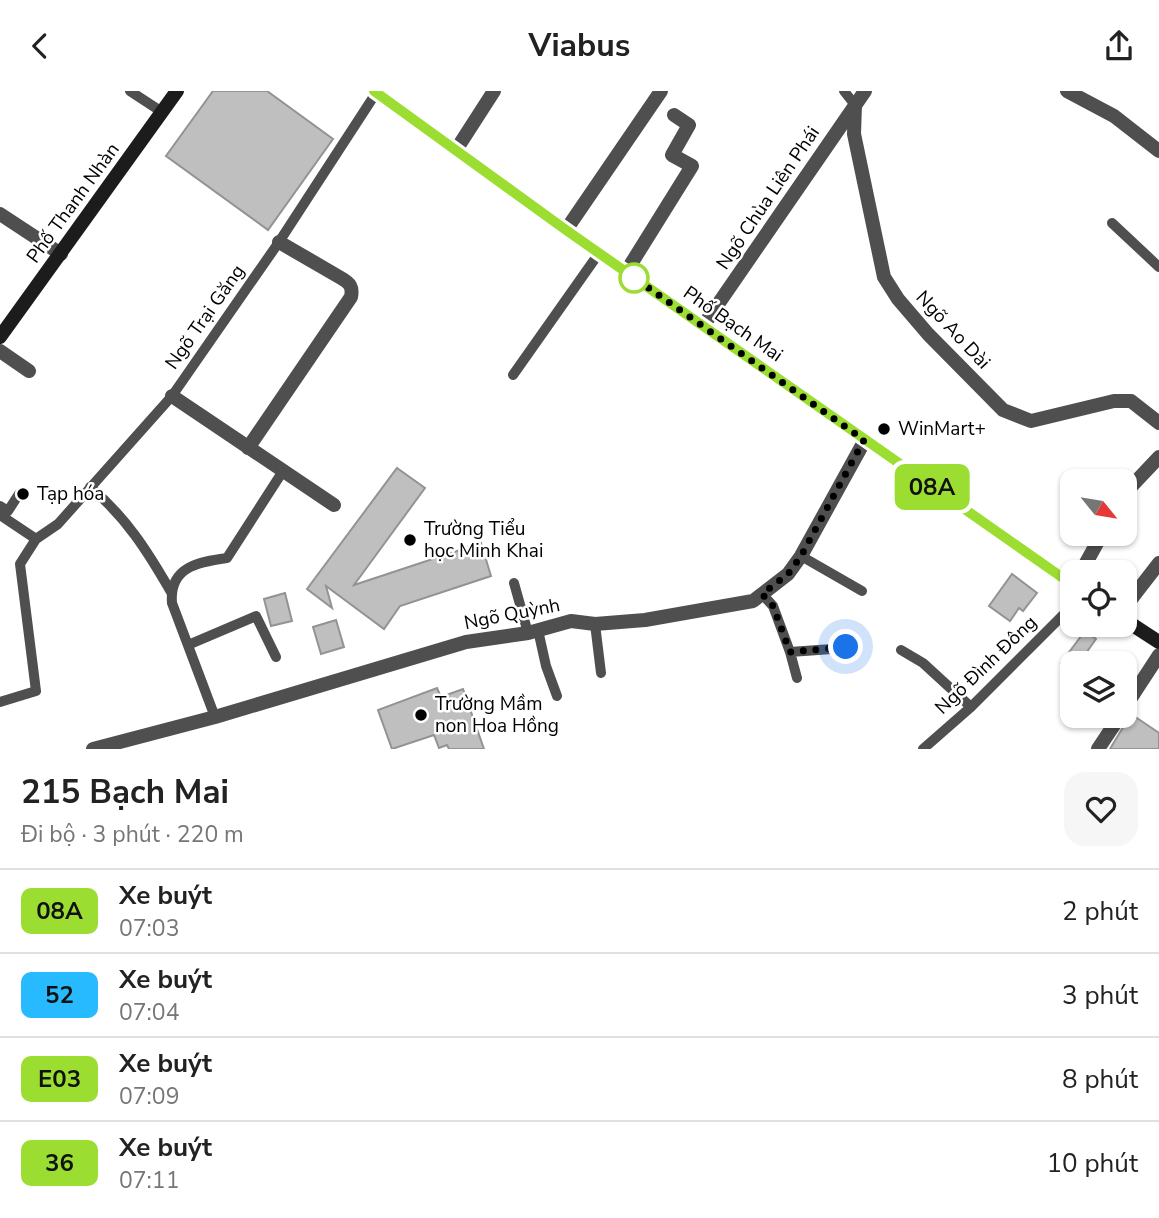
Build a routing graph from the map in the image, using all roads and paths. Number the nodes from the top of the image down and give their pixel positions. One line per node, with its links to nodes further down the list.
1 (130, 91): 10 (lane)
2 (177, 91): 10 (main road, Phố Thanh Nhàn)
3 (494, 91): 12 (street)
4 (661, 91): 16 (street)
5 (844, 91): 9 (lane)
6 (865, 91): 9 (street, Ngõ Chùa Liên Phái)
7 (1068, 92): 13 (street)
8 (381, 93): 12 (main road, Phố Bạch Mai); 17 (lane, Ngõ Trại Găng)
9 (855, 105): 22 (street, Ngõ Chùa Liên Phái); 28 (street, Ngõ Ao Dài)
10 (162, 113): 19 (main road, Phố Thanh Nhàn)
11 (674, 115): 21 (street)
12 (456, 150): 16 (main road, Phố Bạch Mai)
13 (1159, 151)
14 (0, 214): 19 (street)
15 (1112, 223): 20 (lane)
16 (566, 230): 18 (main road, Phố Bạch Mai)
17 (279, 242): 27 (lane, Ngõ Trại Găng); 30 (street)
18 (599, 253): 21 (main road, Phố Bạch Mai); 26 (lane)
19 (61, 254): 23 (main road, Phố Thanh Nhàn)
20 (1159, 267)
21 (626, 272): 22 (main road, Phố Bạch Mai)
22 (704, 326): 29 (main road, Phố Bạch Mai)
23 (0, 337)
24 (0, 351): 25 (street)
25 (29, 371)
26 (513, 375)
27 (172, 396): 30 (street); 34 (lane, Ngõ Trại Găng)
28 (1159, 423)
29 (864, 440): 40 (street, Ngõ Quỳnh); 42 (main road, Phố Bạch Mai)
30 (248, 448): 32 (street)
31 (1159, 457): 33 (street)
32 (283, 471): 36 (street); 46 (lane)
33 (1138, 479)
34 (90, 487): 39 (lane, Ngõ Trại Găng); 46 (lane)
35 (19, 494): 37 (lane)
36 (334, 505)
37 (0, 506)
38 (0, 515): 39 (lane)
39 (36, 539): 63 (lane, Ngõ Trại Găng)
40 (801, 556): 44 (lane); 47 (street, Ngõ Quỳnh)
41 (1159, 563): 45 (street)
42 (1060, 576)
43 (514, 583): 51 (lane)
44 (862, 591)
45 (1137, 591)
46 (171, 592): 53 (lane)
47 (762, 594): 49 (street, Ngõ Quỳnh); 56 (lane)
48 (1060, 618): 64 (lane, Ngõ Đình Đông)
49 (595, 624): 51 (street, Ngõ Quỳnh); 59 (lane)
50 (1137, 628): 52 (main road)
51 (533, 631): 62 (lane); 65 (street, Ngõ Quỳnh)
52 (1159, 642)
53 (188, 645): 58 (lane); 65 (lane)
54 (846, 647): 56 (lane)
55 (901, 650): 64 (lane)
56 (790, 652): 60 (lane)
57 (1159, 655): 61 (street)
58 (276, 657)
59 (601, 673)
60 (797, 678)
61 (1137, 689)
62 (557, 696)
63 (0, 702)
64 (971, 707): 68 (lane, Ngõ Đình Đông)
65 (215, 717): 67 (street, Ngõ Quỳnh)
66 (1112, 728): 69 (street)
67 (93, 749)
68 (923, 749)
69 (1098, 749)

